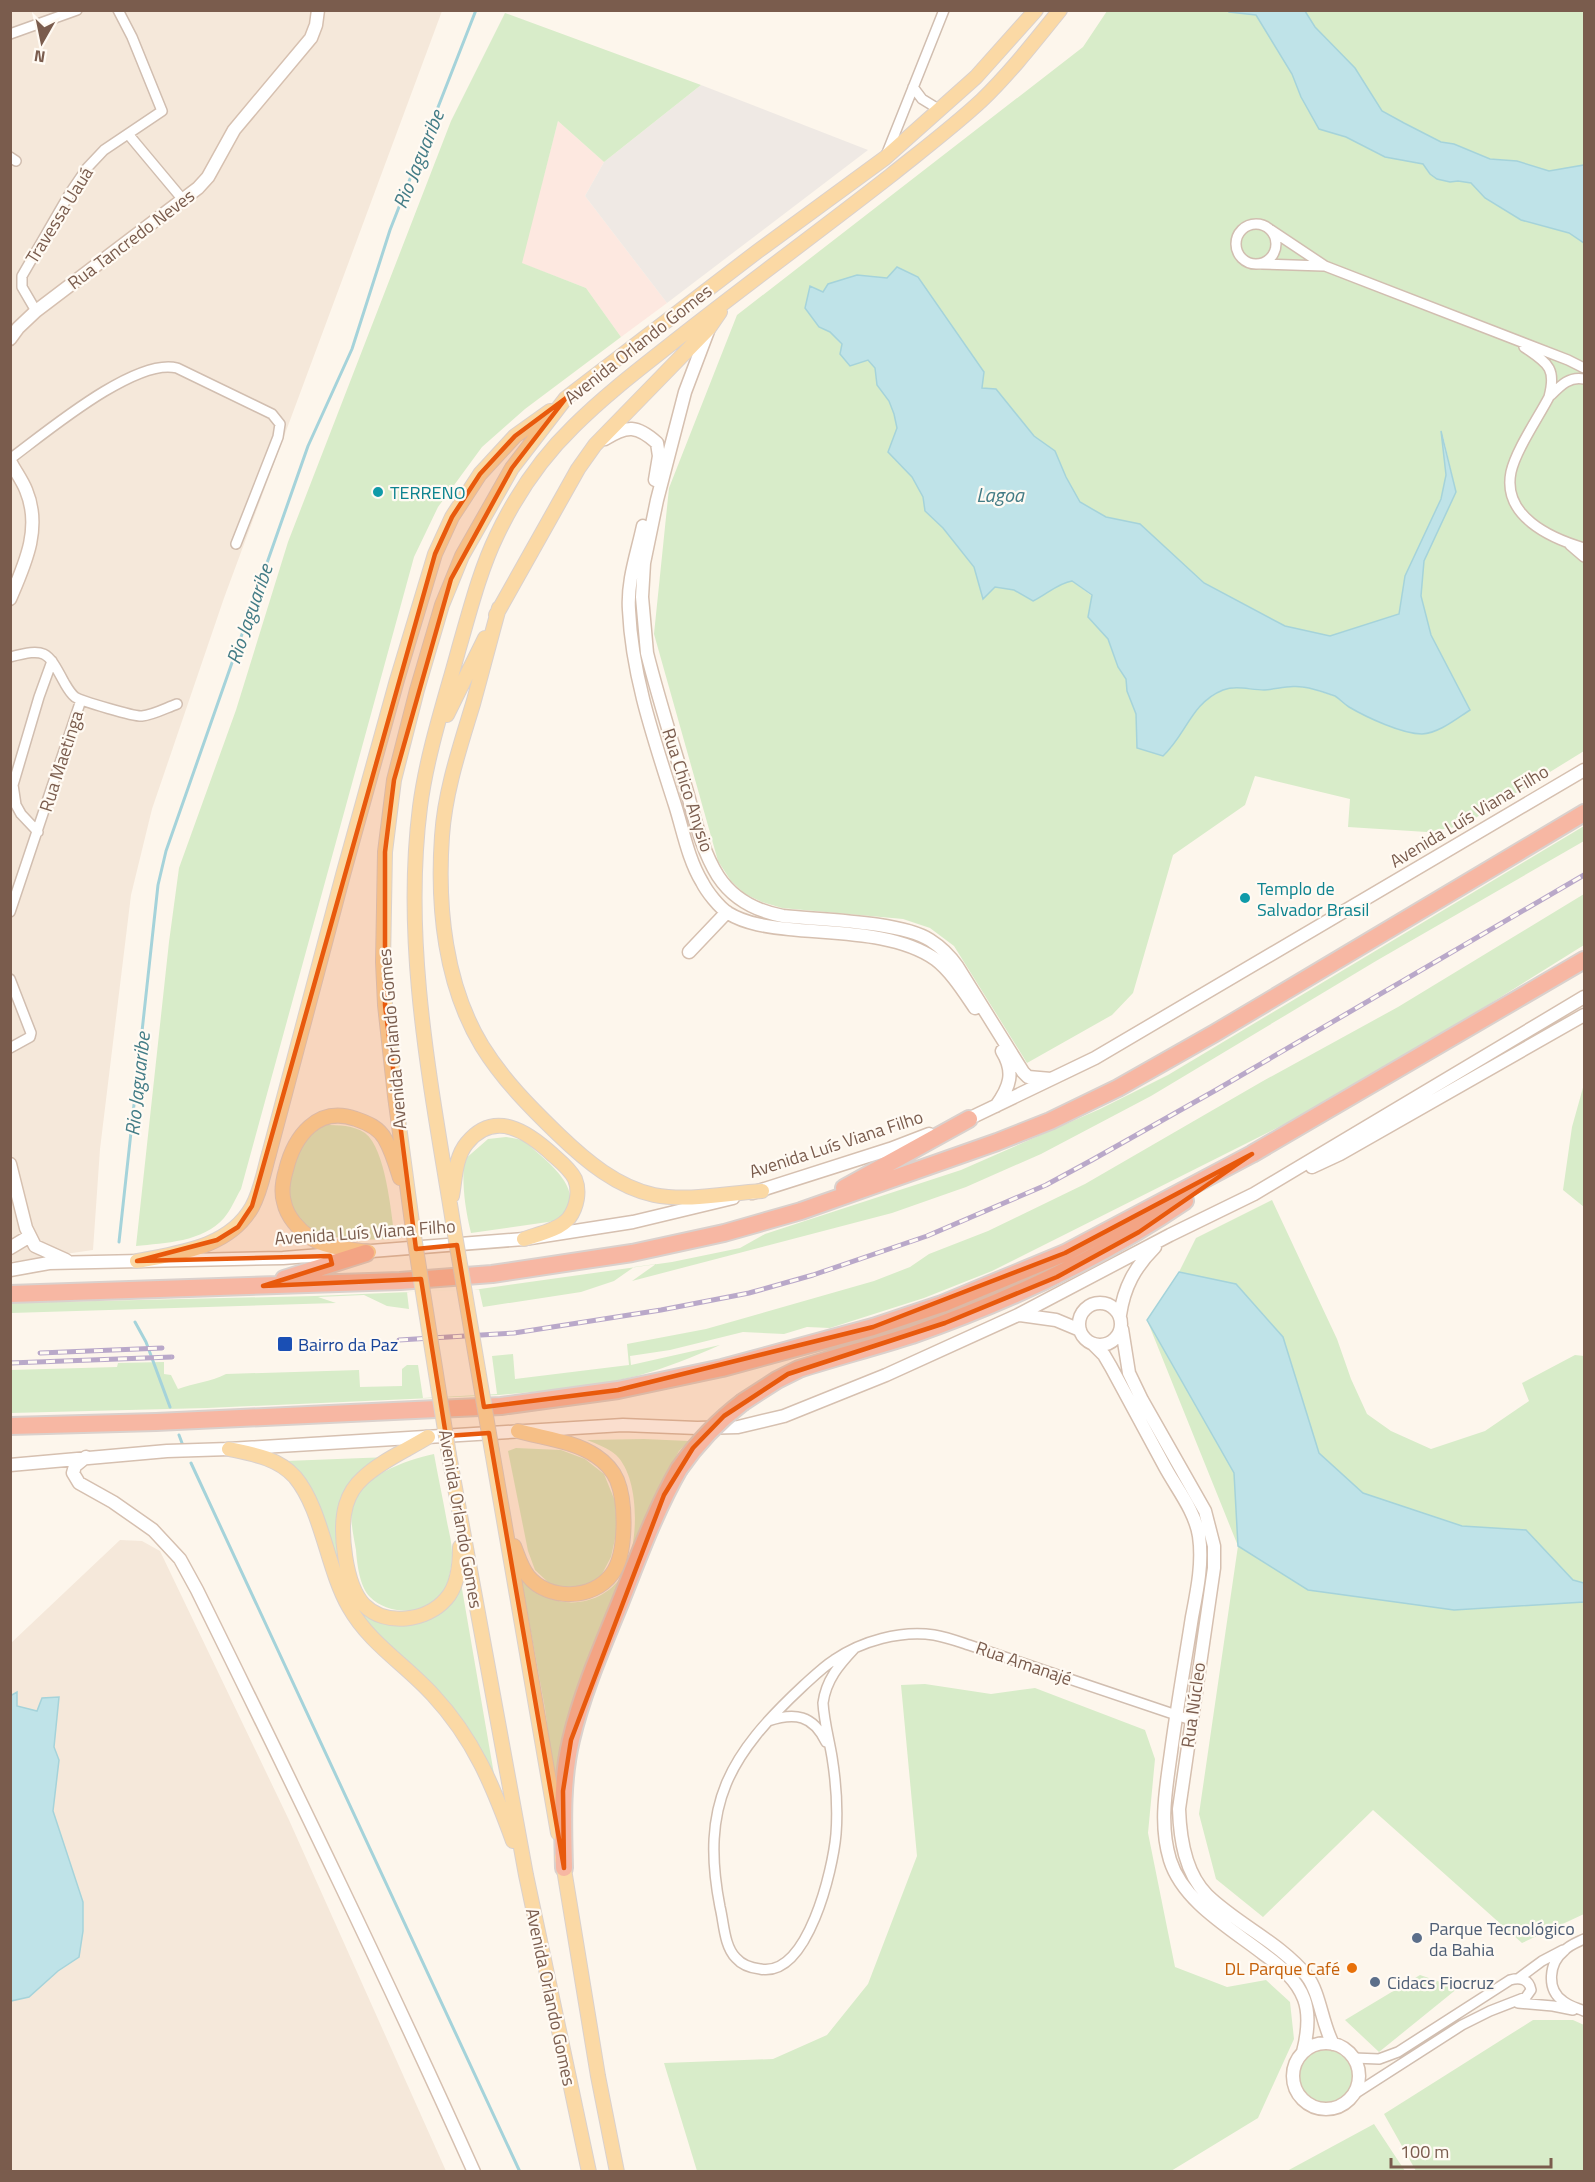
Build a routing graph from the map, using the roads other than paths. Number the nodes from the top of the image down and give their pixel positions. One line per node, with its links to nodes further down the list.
1 (77, 10): 7 (street)
2 (117, 10): 10 (street, Travessa Uauá)
3 (318, 10): 12 (street, Rua Tancredo Neves)
4 (944, 10): 8 (street)
5 (1036, 10): 9 (main road, Avenida Orlando Gomes)
6 (1060, 10): 16 (main road, Avenida Orlando Gomes)
7 (10, 34)
8 (914, 87): 9 (street); 11 (street)
9 (940, 110): 11 (main road, Avenida Orlando Gomes)
10 (128, 134): 12 (street); 17 (street, Travessa Uauá)
11 (885, 158): 24 (main road, Avenida Orlando Gomes)
12 (184, 201): 17 (street, Rua Tancredo Neves)
13 (1268, 228): 14 (street); 14 (street); 15 (street)
14 (1260, 264): 15 (street)
15 (1325, 267): 20 (street)
16 (730, 298): 18 (main road); 37 (main road, Avenida Orlando Gomes)
17 (36, 311): 19 (street, Rua Tancredo Neves)
18 (709, 328): 25 (main road); 41 (street, Rua Chico Anysio)
19 (10, 339)
20 (1512, 339): 21 (street); 23 (street)
21 (1584, 368)
22 (1584, 379): 23 (street)
23 (1549, 397): 27 (street)
24 (566, 399): 58 (main road, Avenida Orlando Gomes); 65 (main road)
25 (595, 445): 32 (main road); 43 (street, Rua Chico Anysio)
26 (12, 465): 28 (street); 31 (street)
27 (1566, 542): 29 (street); 30 (street)
28 (236, 544)
29 (1584, 548)
30 (1584, 557)
31 (10, 599)
32 (499, 608): 37 (main road); 55 (main road)
33 (10, 657): 34 (street)
34 (52, 661): 35 (street, Rua Maetinga); 40 (street)
35 (81, 699): 36 (street); 40 (street, Rua Maetinga)
36 (177, 704)
37 (432, 746): 57 (main road, Avenida Orlando Gomes)
38 (1584, 770): 50 (street, Avenida Luís Viana Filho)
39 (1584, 813): 59 (highway)
40 (38, 831): 42 (street, Rua Maetinga)
41 (741, 899): 43 (street); 50 (street, Rua Chico Anysio)
42 (10, 912)
43 (727, 912): 44 (street); 51 (street, Rua Chico Anysio)
44 (689, 952)
45 (1584, 960): 53 (highway)
46 (10, 979): 49 (street)
47 (1584, 997): 56 (street)
48 (1584, 1015): 56 (street)
49 (10, 1048)
50 (1052, 1079): 51 (street, Avenida Luís Viana Filho)
51 (995, 1107): 52 (street, Avenida Luís Viana Filho)
52 (969, 1119): 55 (street, Avenida Luís Viana Filho); 59 (highway)
53 (1252, 1155): 76 (highway); 89 (highway, bridge)
54 (10, 1164): 62 (street)
55 (762, 1191): 61 (street, Avenida Luís Viana Filho)
56 (1254, 1194): 60 (street)
57 (450, 1204): 61 (main road); 82 (main road, Avenida Orlando Gomes, bridge)
58 (411, 1211): 64 (main road); 83 (main road, Avenida Orlando Gomes, bridge)
59 (801, 1211): 69 (highway)
60 (1170, 1235): 71 (street); 72 (street)
61 (524, 1239): 64 (street, Avenida Luís Viana Filho)
62 (32, 1241): 63 (street); 66 (street); 67 (street)
63 (10, 1248)
64 (369, 1252): 65 (street, Avenida Luís Viana Filho); 69 (highway)
65 (137, 1261): 66 (street, Avenida Luís Viana Filho)
66 (73, 1263): 67 (street, Avenida Luís Viana Filho)
67 (26, 1267): 68 (street, Avenida Luís Viana Filho)
68 (10, 1270)
69 (263, 1286): 70 (highway)
70 (10, 1294)
71 (1018, 1315): 74 (street); 77 (street)
72 (1120, 1315): 73 (street); 74 (street)
73 (1122, 1329): 75 (street); 86 (street, Rua Núcleo)
74 (1080, 1330): 75 (street)
75 (1094, 1345): 85 (street, Rua Núcleo)
76 (10, 1426)
77 (518, 1431): 78 (street); 82 (main road)
78 (429, 1437): 79 (street); 83 (main road)
79 (227, 1449): 80 (street); 90 (main road)
80 (87, 1457): 81 (street); 100 (street)
81 (10, 1465)
82 (501, 1506): 89 (main road, Avenida Orlando Gomes)
83 (460, 1518): 90 (main road, Avenida Orlando Gomes)
84 (854, 1649): 85 (street, Rua Amanajé); 87 (street, Rua Amanajé); 88 (street, Rua Amanajé)
85 (1176, 1715): 86 (street, Rua Amanajé); 97 (street, Rua Núcleo)
86 (1191, 1720): 96 (street, Rua Núcleo)
87 (766, 1722): 88 (street, Rua Amanajé); 88 (street, Rua Amanajé)
88 (832, 1757)
89 (564, 1868): 102 (main road, Avenida Orlando Gomes)
90 (526, 1875): 101 (main road, Avenida Orlando Gomes)
91 (1584, 1939): 92 (street)
92 (1565, 1949): 93 (street); 95 (street)
93 (1519, 1978): 94 (street); 98 (street)
94 (1510, 2003): 95 (street); 99 (street)
95 (1584, 2012)
96 (1333, 2044): 97 (street); 98 (street)
97 (1303, 2052): 99 (street)
98 (1354, 2058): 99 (street)
99 (1353, 2095)
100 (474, 2172)
101 (589, 2172)
102 (617, 2172)

